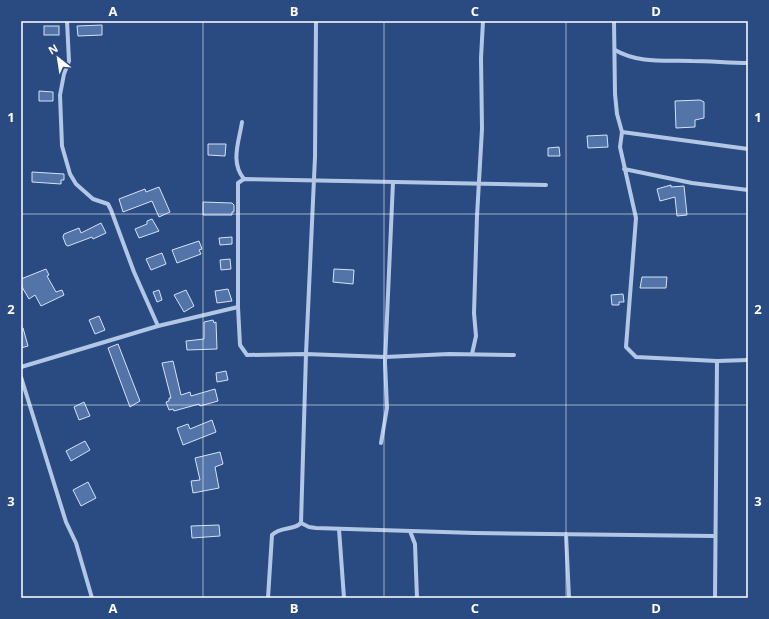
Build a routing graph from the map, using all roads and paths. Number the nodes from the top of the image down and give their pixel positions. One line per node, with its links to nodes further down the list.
1 (67, 21): 18 (street)
2 (316, 21): 12 (street)
3 (483, 21): 14 (street)
4 (614, 21): 5 (street)
5 (615, 50): 6 (street); 8 (street)
6 (748, 63)
7 (242, 122): 11 (street)
8 (622, 132): 9 (street); 10 (street)
9 (748, 149)
10 (624, 169): 16 (street); 24 (street)
11 (244, 179): 12 (street); 17 (street)
12 (314, 182): 13 (street); 19 (street)
13 (393, 182): 14 (street); 22 (street)
14 (479, 183): 15 (street); 20 (street)
15 (546, 185)
16 (748, 190)
17 (238, 307): 18 (street); 19 (street)
18 (158, 326): 25 (street)
19 (306, 354): 22 (street); 28 (street)
20 (472, 354): 21 (street); 22 (street)
21 (514, 355)
22 (385, 357): 27 (street)
23 (748, 360): 24 (street)
24 (717, 361): 32 (street)
25 (21, 367)
26 (21, 377): 33 (street)
27 (381, 443)
28 (301, 523): 29 (street); 34 (street)
29 (339, 529): 30 (street); 35 (street)
30 (410, 531): 31 (street); 36 (street)
31 (566, 534): 32 (street); 37 (street)
32 (714, 536): 38 (street)
33 (92, 598)
34 (268, 598)
35 (344, 598)
36 (417, 598)
37 (569, 598)
38 (715, 598)

